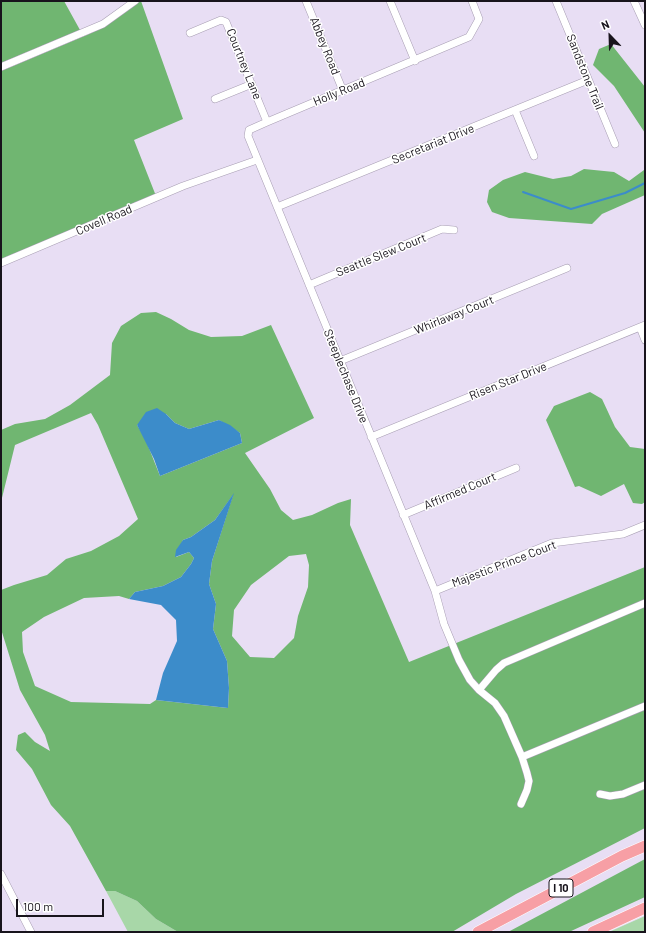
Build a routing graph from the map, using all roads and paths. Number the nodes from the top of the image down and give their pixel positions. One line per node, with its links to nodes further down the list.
1 (135, 1): 10 (street)
2 (306, 1): 13 (street, Abbey Road)
3 (390, 1): 9 (street)
4 (472, 1): 9 (street, Holly Road)
5 (556, 1): 11 (street, Sandstone Trail)
6 (634, 1): 7 (street)
7 (645, 25)
8 (190, 33): 12 (street, Courtney Lane)
9 (415, 61): 13 (street, Holly Road)
10 (1, 67)
11 (588, 80): 15 (street, Secretariat Drive); 17 (street, Sandstone Trail)
12 (252, 84): 14 (street); 16 (street, Courtney Lane)
13 (343, 91): 16 (street, Holly Road)
14 (215, 100)
15 (515, 110): 18 (street); 20 (street, Secretariat Drive)
16 (267, 122): 19 (street, Holly Road)
17 (615, 144)
18 (534, 156)
19 (257, 160): 20 (street, Steeplechase Drive); 22 (street, Covell Road)
20 (277, 208): 24 (street, Steeplechase Drive)
21 (454, 230): 24 (street, Seattle Slew Court)
22 (1, 263)
23 (567, 268): 27 (street, Whirlaway Court)
24 (309, 284): 27 (street, Steeplechase Drive)
25 (642, 326): 26 (street); 28 (street, Risen Star Drive)
26 (645, 340)
27 (340, 362): 28 (street, Steeplechase Drive)
28 (371, 437): 30 (street, Steeplechase Drive)
29 (516, 468): 30 (street, Affirmed Court)
30 (403, 514): 32 (street, Steeplechase Drive)
31 (645, 524): 32 (street, Majestic Prince Court)
32 (435, 591): 34 (street, Steeplechase Drive)
33 (645, 603): 34 (street)
34 (479, 690): 36 (street, Steeplechase Drive)
35 (645, 706): 36 (street)
36 (522, 757): 39 (street, Steeplechase Drive)
37 (645, 785): 38 (street)
38 (600, 794)
39 (521, 804)
40 (645, 846): 44 (highway, I 10)
41 (1, 874): 43 (street)
42 (645, 908): 45 (highway)
43 (31, 932)
44 (478, 932)
45 (593, 932)

